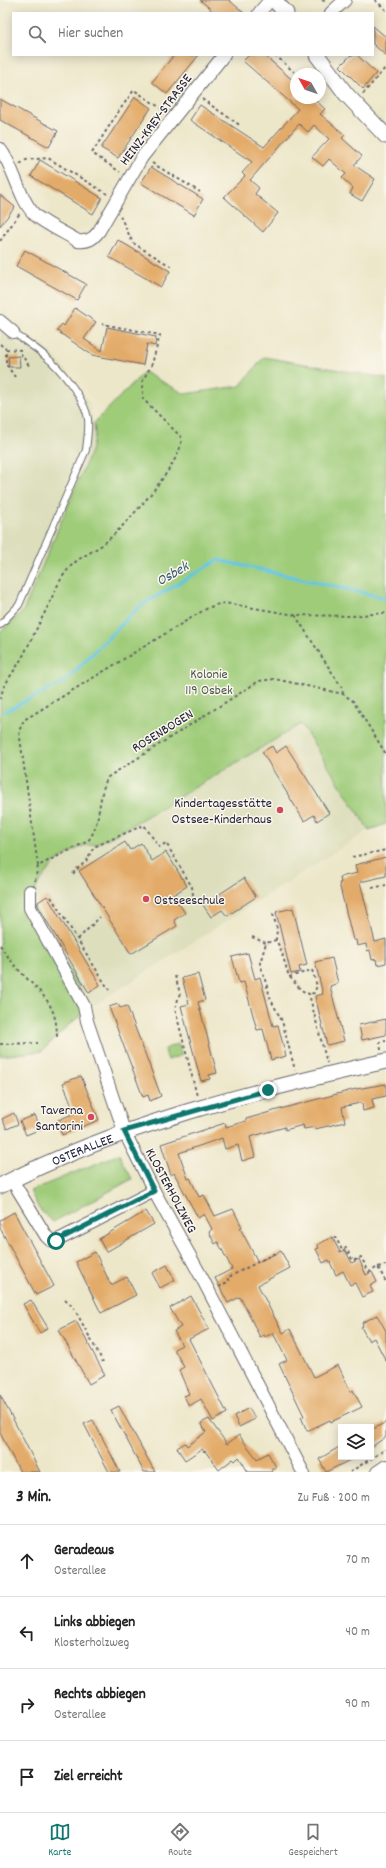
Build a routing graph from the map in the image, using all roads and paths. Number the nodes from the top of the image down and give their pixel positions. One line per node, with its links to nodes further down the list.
1 (270, 0): 6 (street)
2 (274, 0): 7 (street)
3 (345, 0): 8 (street)
4 (375, 0): 5 (path)
5 (386, 10)
6 (260, 12)
7 (285, 12)
8 (332, 12)
9 (223, 56): 14 (street, HEINZ-KREY-STRASSE)
10 (276, 56): 13 (path)
11 (318, 56): 15 (street)
12 (386, 67): 15 (path)
13 (290, 68)
14 (192, 93): 16 (street, HEINZ-KREY-STRASSE); 17 (path)
15 (354, 104): 18 (street)
16 (173, 117): 20 (street, HEINZ-KREY-STRASSE); 22 (path)
17 (242, 126)
18 (386, 136)
19 (0, 149): 21 (street)
20 (142, 157): 22 (street, HEINZ-KREY-STRASSE); 23 (path)
21 (12, 168): 24 (path); 25 (street)
22 (129, 178): 24 (street, HEINZ-KREY-STRASSE)
23 (200, 192)
24 (115, 203): 25 (street, HEINZ-KREY-STRASSE); 27 (path)
25 (28, 205): 26 (path)
26 (0, 241)
27 (172, 267)
28 (0, 321): 30 (street)
29 (102, 324): 39 (path)
30 (13, 332): 37 (lane)
31 (0, 344): 32 (path)
32 (6, 349): 33 (path); 34 (path)
33 (30, 367)
34 (15, 378)
35 (386, 613): 36 (path)
36 (295, 615): 38 (path); 43 (path)
37 (0, 625)
38 (343, 694): 40 (path); 43 (path, ROSENBOGEN)
39 (0, 699)
40 (386, 754)
41 (386, 850): 42 (path)
42 (352, 857)
43 (38, 866): 47 (path)
44 (73, 874): 49 (path)
45 (386, 885): 46 (path)
46 (372, 888)
47 (30, 891): 70 (street, KLOSTERHOLZWEG)
48 (51, 897): 53 (path)
49 (194, 903)
50 (273, 914): 54 (path)
51 (100, 917): 53 (path)
52 (252, 937): 55 (path)
53 (78, 939): 59 (path)
54 (276, 940): 55 (path); 58 (path)
55 (266, 943): 68 (path)
56 (0, 945): 61 (path)
57 (175, 976): 69 (path)
58 (289, 977): 60 (path); 60 (path)
59 (109, 990)
60 (309, 994): 67 (path)
61 (57, 1037)
62 (386, 1041): 63 (path)
63 (380, 1042)
64 (38, 1043): 65 (path)
65 (0, 1044)
66 (386, 1061): 67 (street, OSTERALLEE)
67 (330, 1074): 68 (street, OSTERALLEE)
68 (298, 1081): 69 (street, OSTERALLEE)
69 (201, 1109): 70 (street, OSTERALLEE)
70 (124, 1131): 71 (street, OSTERALLEE); 72 (street, KLOSTERHOLZWEG)
71 (6, 1183): 72 (street, OSTERALLEE)
72 (154, 1191): 78 (street, KLOSTERHOLZWEG)
73 (335, 1236): 76 (path)
74 (275, 1253): 78 (path)
75 (386, 1265): 76 (path)
76 (378, 1268): 77 (path)
77 (386, 1282)
78 (209, 1292): 83 (street, KLOSTERHOLZWEG)
79 (65, 1299): 80 (path)
80 (103, 1362)
81 (386, 1449): 84 (path)
82 (386, 1466): 85 (street)
83 (303, 1472)
84 (350, 1472)
85 (377, 1472)

